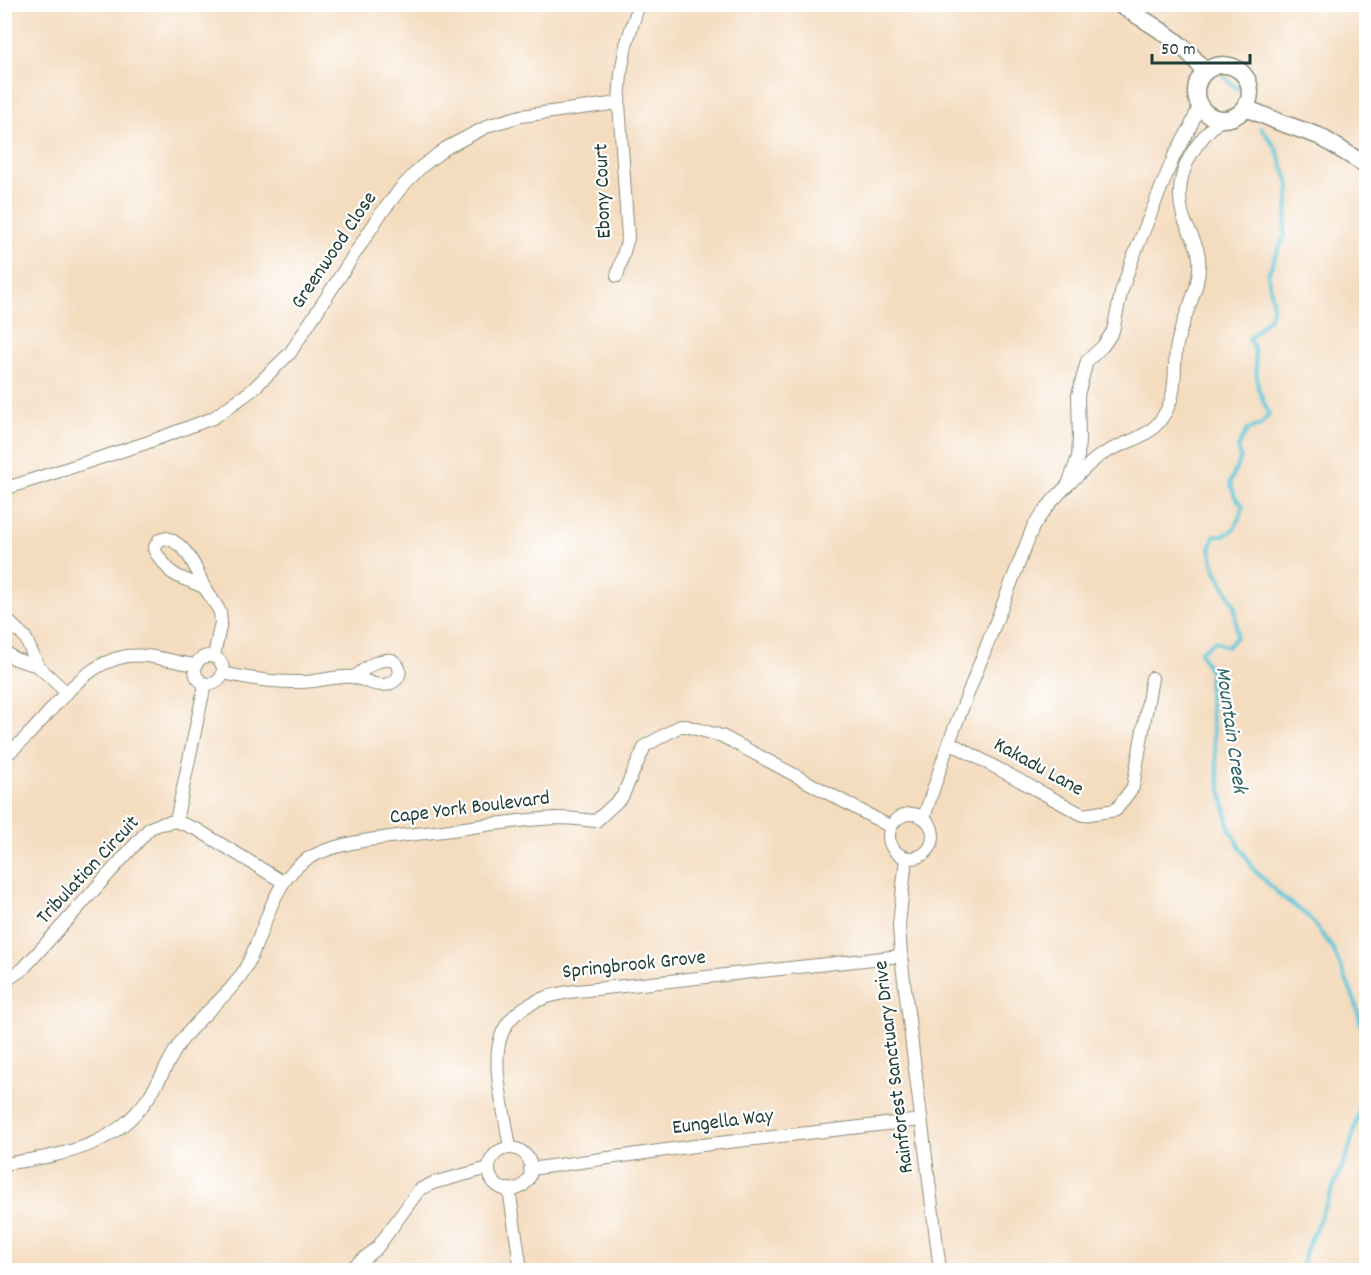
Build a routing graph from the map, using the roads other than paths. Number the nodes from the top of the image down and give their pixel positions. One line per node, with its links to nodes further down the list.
1 (639, 4): 4 (street)
2 (1119, 4): 3 (street)
3 (1204, 72): 5 (street); 6 (street)
4 (619, 103): 9 (street, Ebony Court); 11 (street, Greenwood Close)
5 (1199, 106): 7 (street); 10 (street)
6 (1246, 108): 7 (street); 8 (street)
7 (1220, 120): 10 (street)
8 (1366, 165)
9 (617, 276)
10 (1069, 482): 23 (street)
11 (4, 489)
12 (204, 587): 15 (street)
13 (4, 617): 17 (street)
14 (4, 651): 17 (street)
15 (214, 656): 16 (street); 18 (street)
16 (195, 665): 21 (street); 22 (street)
17 (38, 666): 22 (street)
18 (223, 673): 19 (street); 21 (street)
19 (354, 677)
20 (1152, 678): 23 (street, Kakadu Lane)
21 (205, 684): 26 (street)
22 (67, 693): 24 (street)
23 (950, 742): 25 (street)
24 (4, 757)
25 (924, 818): 27 (street); 28 (street)
26 (176, 821): 29 (street, Tribulation Circuit); 31 (street, Tribulation Circuit)
27 (891, 827): 28 (street); 29 (street, Cape York Boulevard)
28 (906, 858): 30 (street, Rainforest Sanctuary Drive)
29 (283, 882): 34 (street)
30 (901, 956): 32 (street, Rainforest Sanctuary Drive); 33 (street, Springbrook Grove)
31 (4, 982)
32 (921, 1120): 36 (street, Eungella Way); 40 (street, Rainforest Sanctuary Drive)
33 (510, 1148): 35 (street); 36 (street)
34 (4, 1164)
35 (489, 1168): 37 (street); 38 (street)
36 (530, 1169): 37 (street)
37 (509, 1189): 39 (street)
38 (349, 1270)
39 (521, 1270)
40 (940, 1270)

